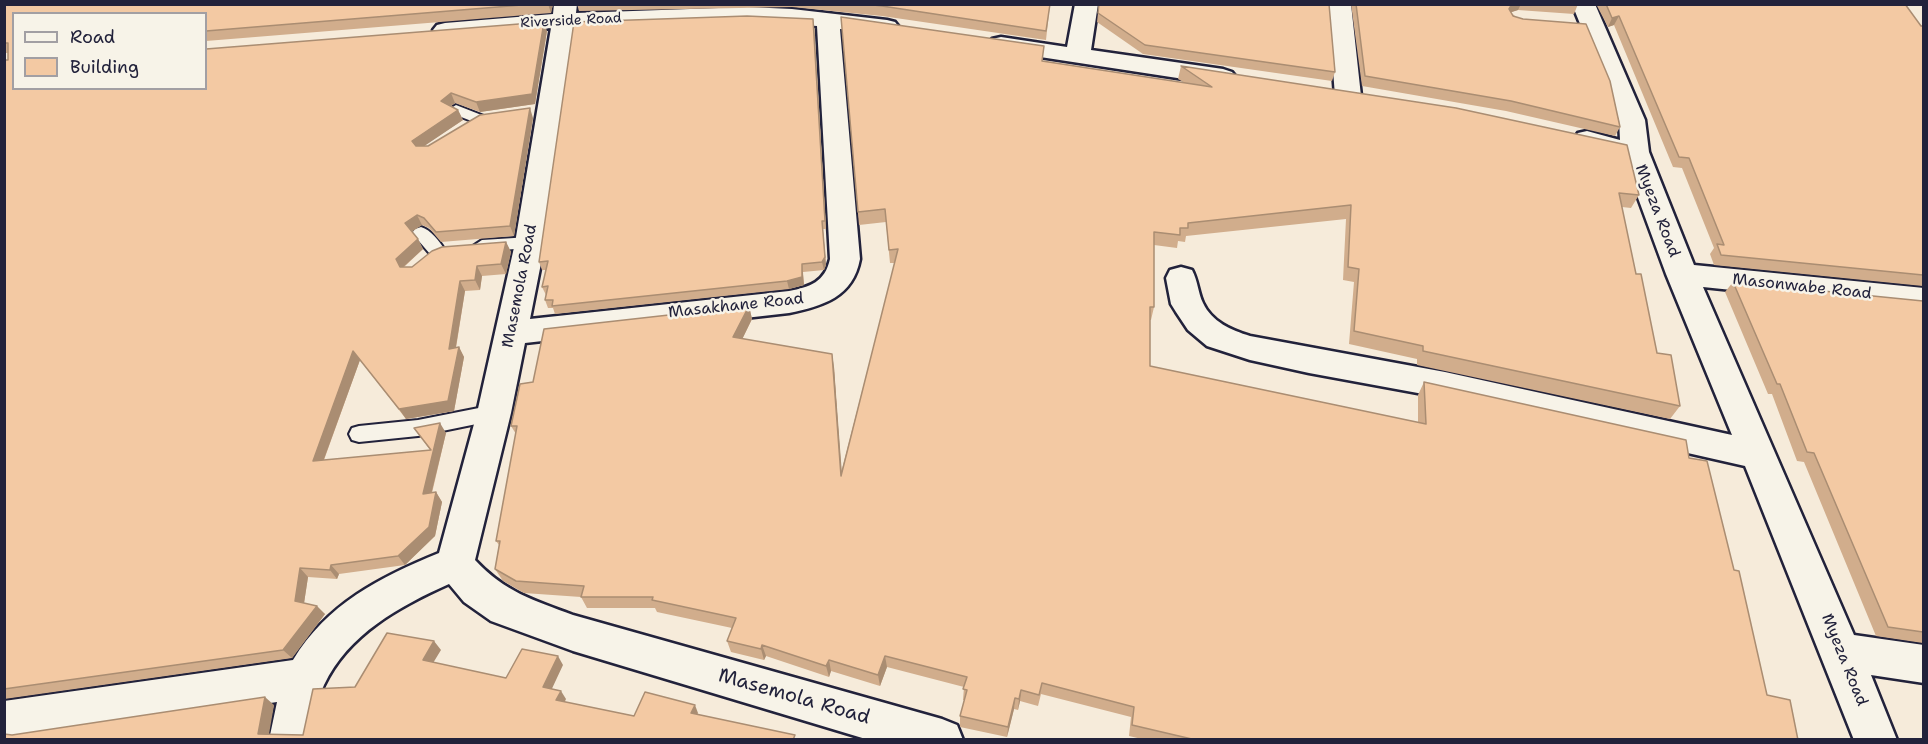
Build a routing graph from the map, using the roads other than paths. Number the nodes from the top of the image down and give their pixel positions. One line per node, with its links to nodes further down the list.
1 (1087, 4): 9 (street)
2 (1339, 4): 11 (street)
3 (564, 12): 5 (street, Riverside Road); 7 (street, Riverside Road); 17 (street, Masemola Road)
4 (1582, 18): 15 (street)
5 (828, 20): 6 (street, Riverside Road); 23 (street, Masakhane Road)
6 (907, 30)
7 (426, 32)
8 (977, 40): 9 (street)
9 (1078, 55): 10 (street)
10 (1247, 80)
11 (1314, 90)
12 (456, 110): 13 (lane)
13 (462, 129)
14 (1561, 132): 15 (street, Myeza Road)
15 (1635, 152): 20 (street, Myeza Road)
16 (421, 233): 18 (lane)
17 (530, 243): 18 (lane); 23 (street, Masemola Road)
18 (448, 249): 19 (lane)
19 (420, 264)
20 (1681, 274): 22 (street, Masonwabe Road); 26 (street, Myeza Road)
21 (1181, 278): 26 (street)
22 (1923, 299)
23 (510, 333): 24 (street, Masemola Road)
24 (494, 414): 25 (lane); 27 (street, Masemola Road)
25 (359, 434)
26 (1760, 455): 28 (street, Myeza Road)
27 (455, 564): 30 (street); 33 (street, Masemola Road)
28 (1842, 652): 29 (street); 34 (street, Myeza Road)
29 (1923, 664)
30 (306, 678): 31 (street); 32 (street)
31 (4, 722)
32 (290, 740)
33 (942, 740)
34 (1876, 740)

